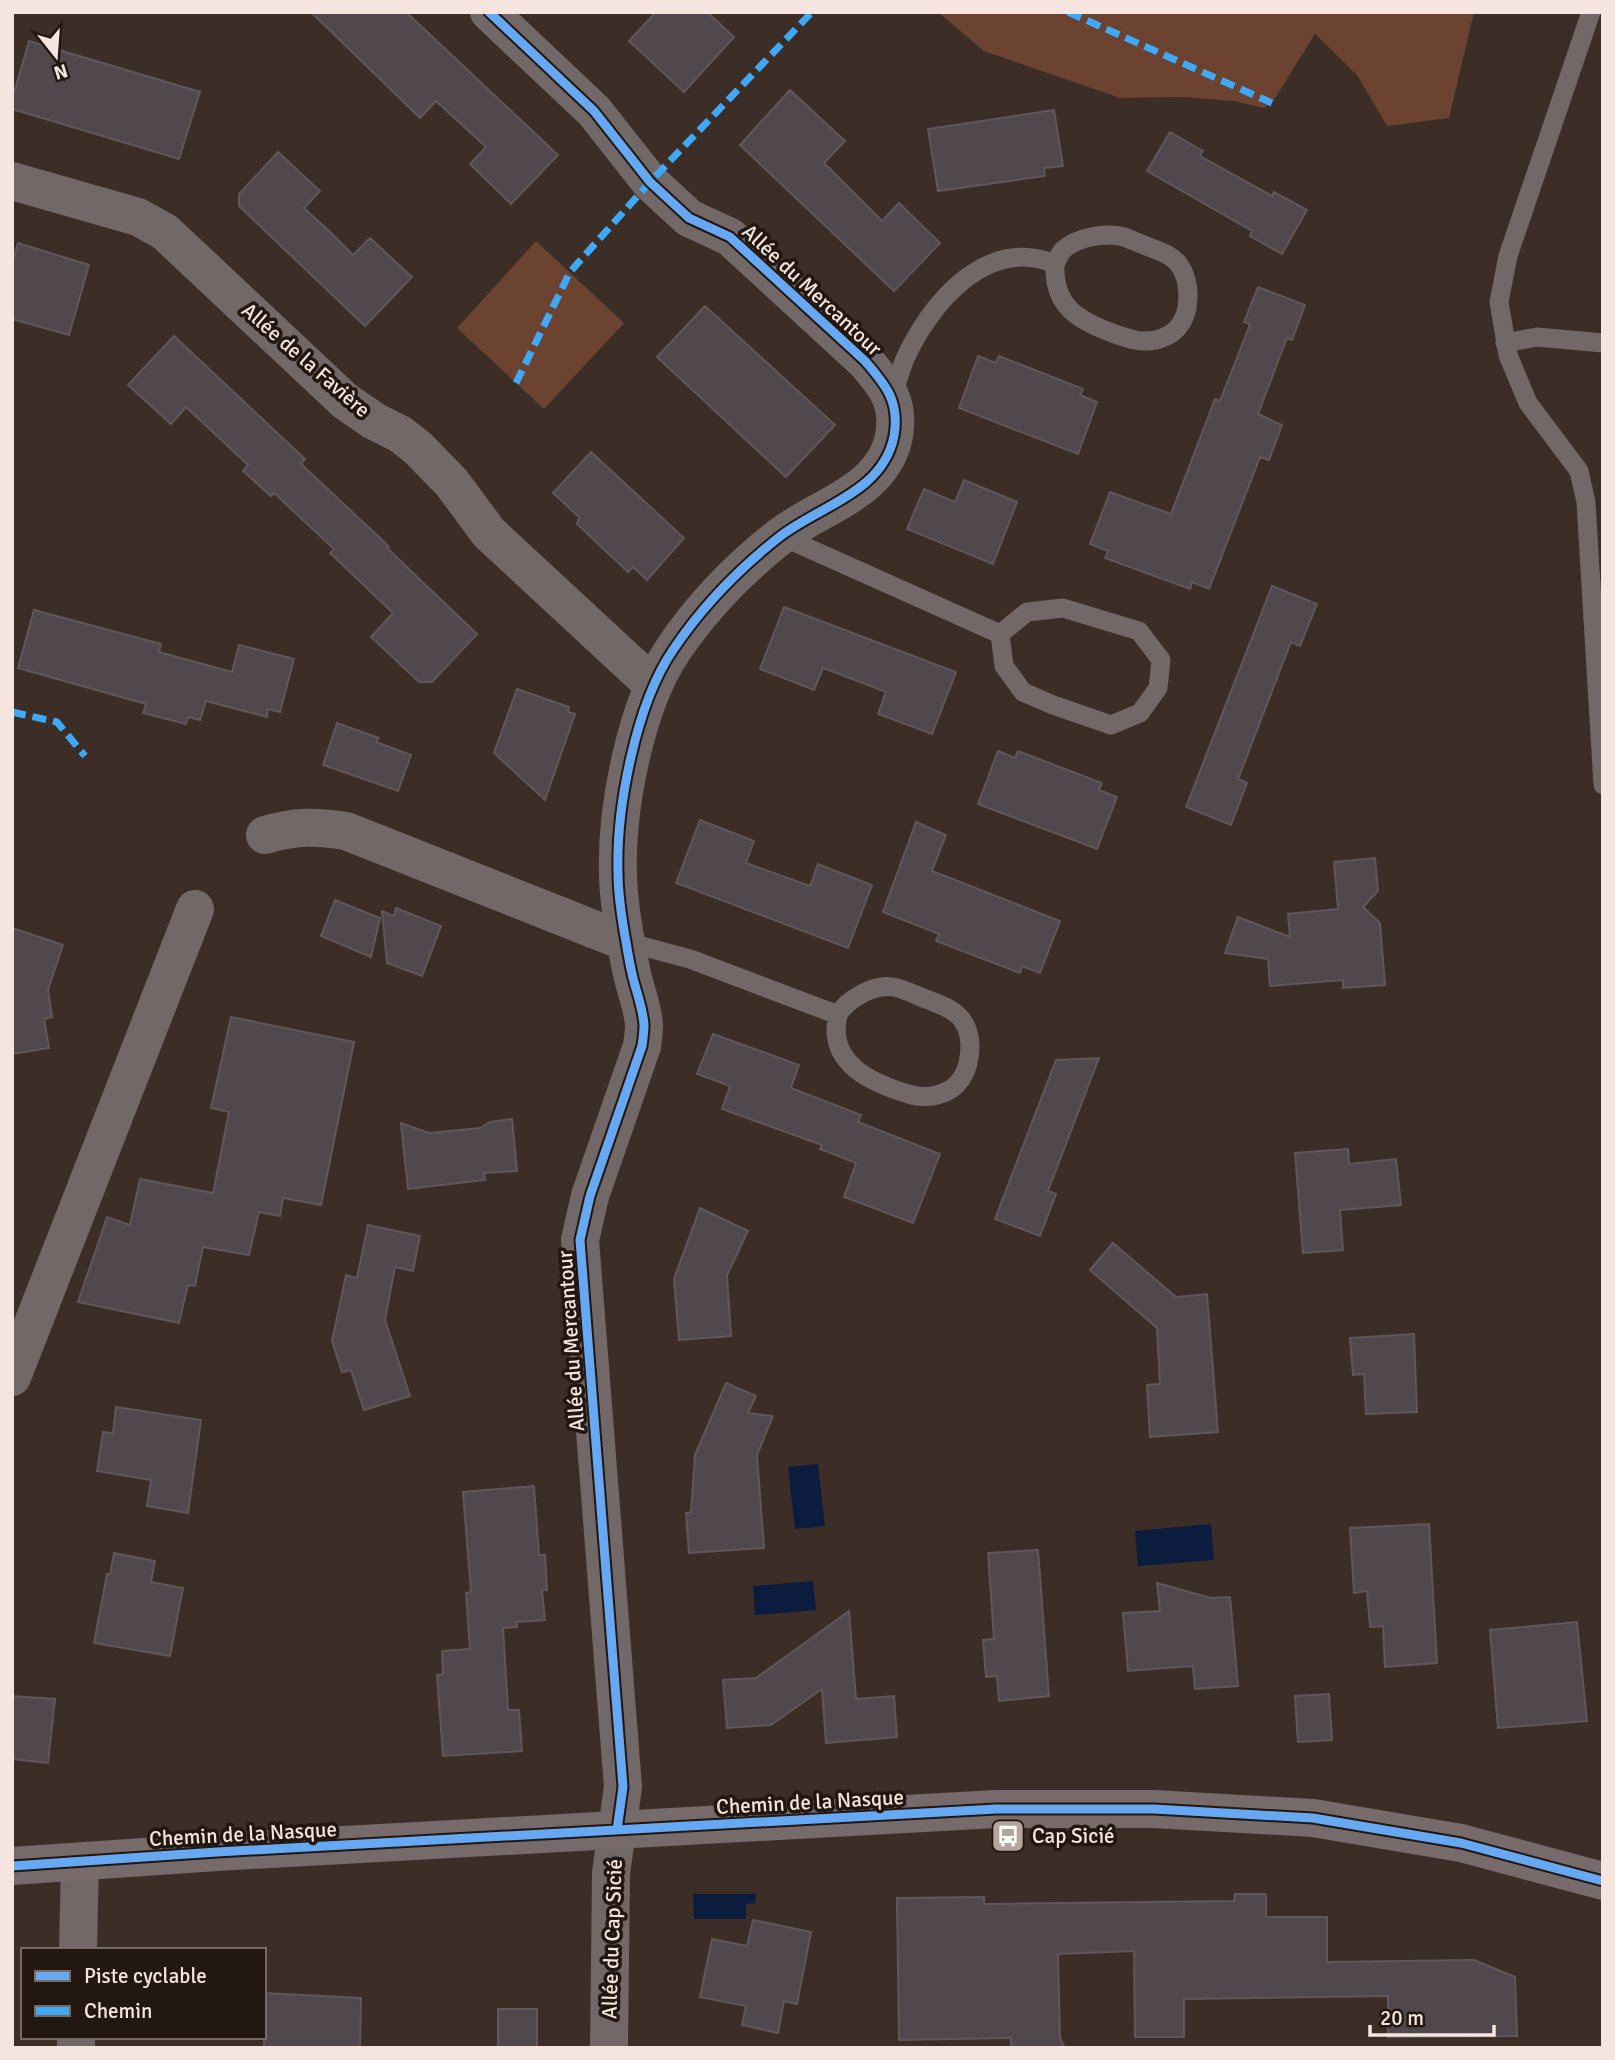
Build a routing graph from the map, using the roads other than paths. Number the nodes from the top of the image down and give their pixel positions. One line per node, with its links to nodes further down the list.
1 (489, 12): 7 (street, Allée du Mercantour)
2 (1591, 12): 5 (lane)
3 (12, 181): 10 (street, Allée de la Favière)
4 (1055, 264): 4 (lane); 7 (lane, Allée du Mercantour)
5 (1505, 343): 6 (lane); 11 (lane)
6 (1603, 343)
7 (892, 397): 8 (street, Allée du Mercantour)
8 (781, 536): 9 (lane); 10 (street, Allée du Mercantour)
9 (1000, 634): 9 (lane)
10 (653, 685): 14 (street, Allée du Mercantour)
11 (1603, 785)
12 (265, 835): 14 (street)
13 (195, 909): 16 (street)
14 (626, 942): 15 (lane); 17 (street, Allée du Mercantour)
15 (838, 1015): 15 (lane)
16 (12, 1377)
17 (617, 1830): 18 (street, Chemin de la Nasque); 20 (street, Chemin de la Nasque); 22 (street, Allée du Cap Sicié)
18 (80, 1862): 19 (street, Chemin de la Nasque); 21 (street)
19 (12, 1866)
20 (1603, 1881)
21 (78, 1948)
22 (609, 2048)

